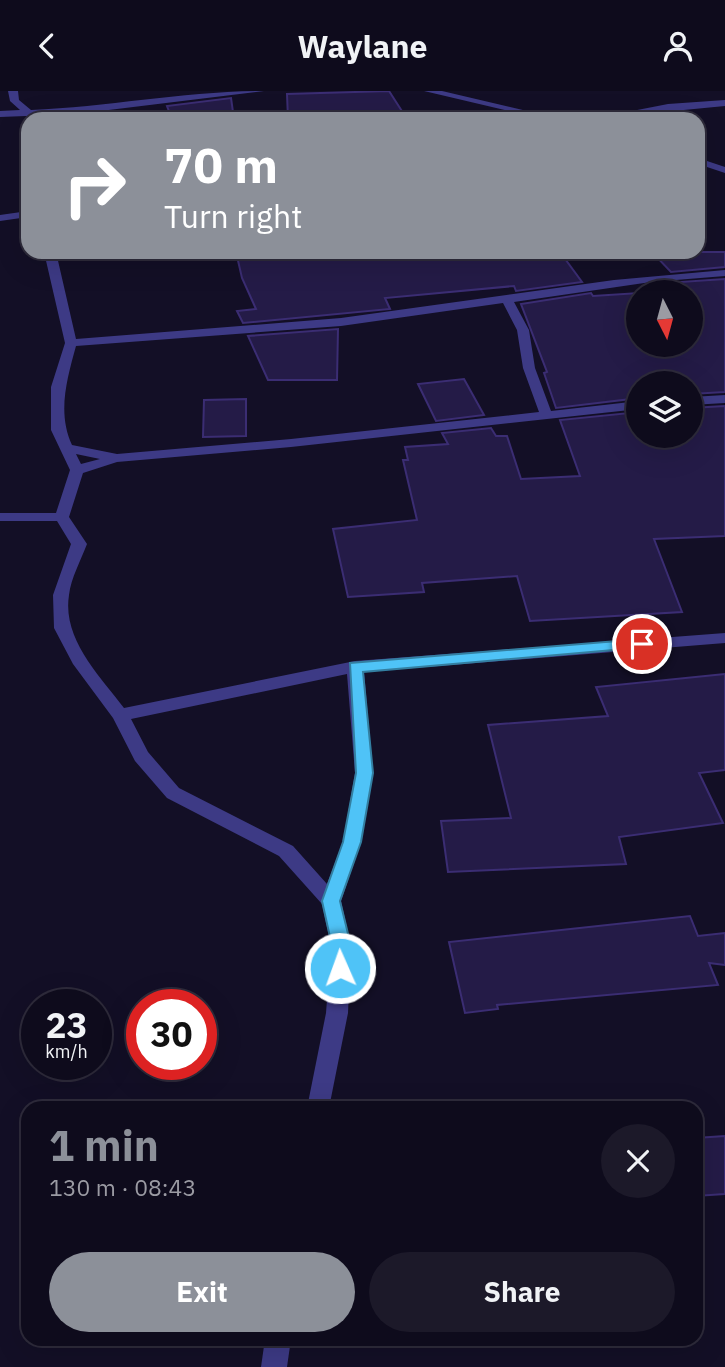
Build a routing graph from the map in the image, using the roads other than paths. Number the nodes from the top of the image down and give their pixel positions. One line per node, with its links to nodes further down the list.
1 (13, 91): 5 (street)
2 (259, 91): 6 (street)
3 (429, 91): 7 (street)
4 (725, 103): 8 (street)
5 (27, 112)
6 (76, 112)
7 (524, 112)
8 (638, 112)
9 (0, 114): 10 (street)
10 (21, 116)
11 (705, 163): 12 (street)
12 (725, 170)
13 (21, 215): 14 (street)
14 (0, 218)
15 (52, 259): 18 (street)
16 (725, 272): 17 (street)
17 (507, 299): 18 (street); 22 (street)
18 (71, 343): 23 (street)
19 (725, 399): 20 (street)
20 (703, 400)
21 (626, 406): 22 (street)
22 (546, 414): 24 (street)
23 (67, 448): 24 (street); 25 (street)
24 (116, 458): 25 (street)
25 (77, 470): 27 (street)
26 (0, 517): 27 (street)
27 (62, 517): 30 (street)
28 (725, 638): 29 (street)
29 (355, 667): 30 (street); 31 (street)
30 (120, 715): 31 (street)
31 (331, 901): 32 (street)
32 (319, 1101)
33 (277, 1346): 34 (street)
34 (274, 1367)

